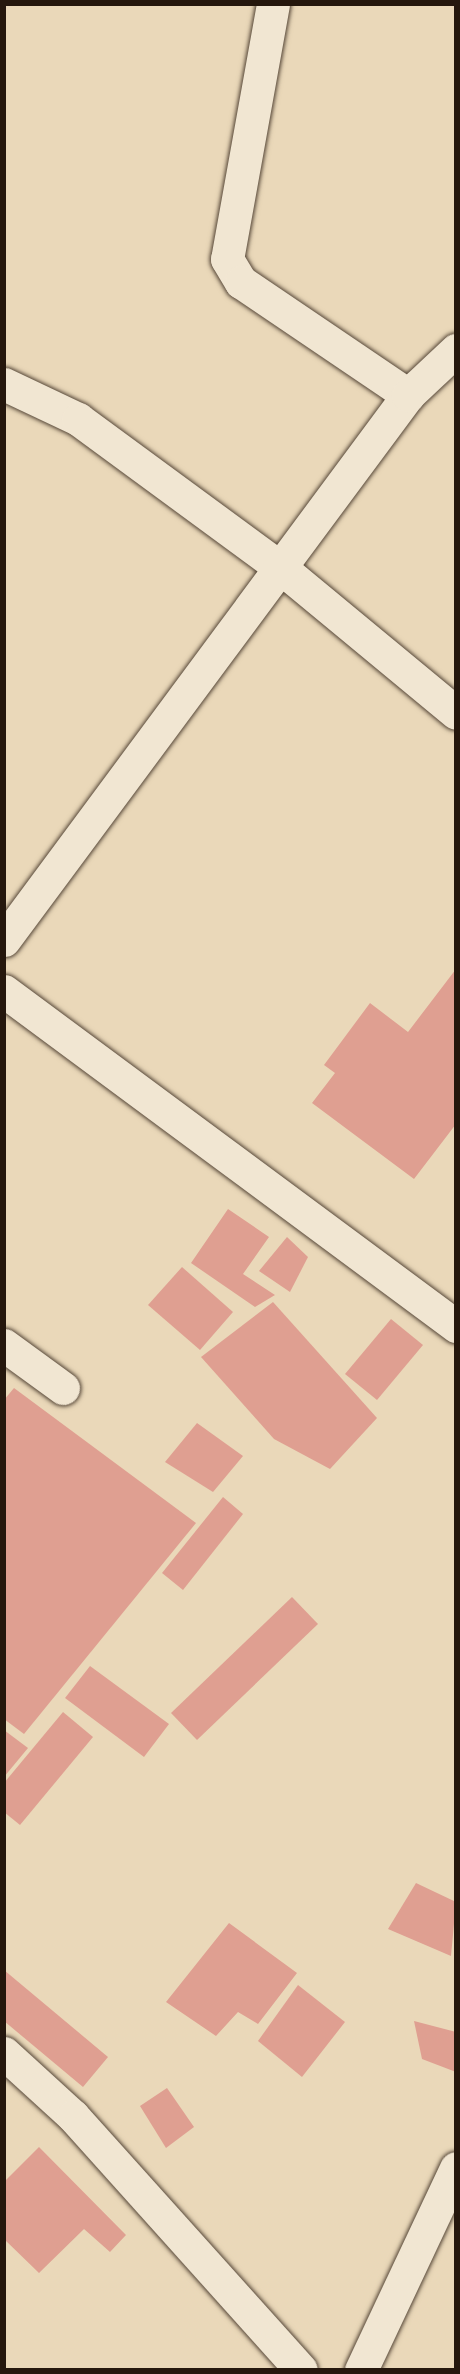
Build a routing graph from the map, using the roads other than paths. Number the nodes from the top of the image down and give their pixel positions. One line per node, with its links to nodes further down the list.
1 (273, 4): 4 (street)
2 (456, 350): 4 (street)
3 (4, 384): 5 (street)
4 (408, 395): 5 (street)
5 (281, 568): 6 (street); 7 (street)
6 (456, 713)
7 (4, 940)
8 (4, 991): 9 (street)
9 (456, 1326)
10 (4, 1345): 11 (street)
11 (63, 1388)
12 (4, 2053): 14 (street)
13 (456, 2168): 15 (street)
14 (301, 2370)
15 (362, 2370)

